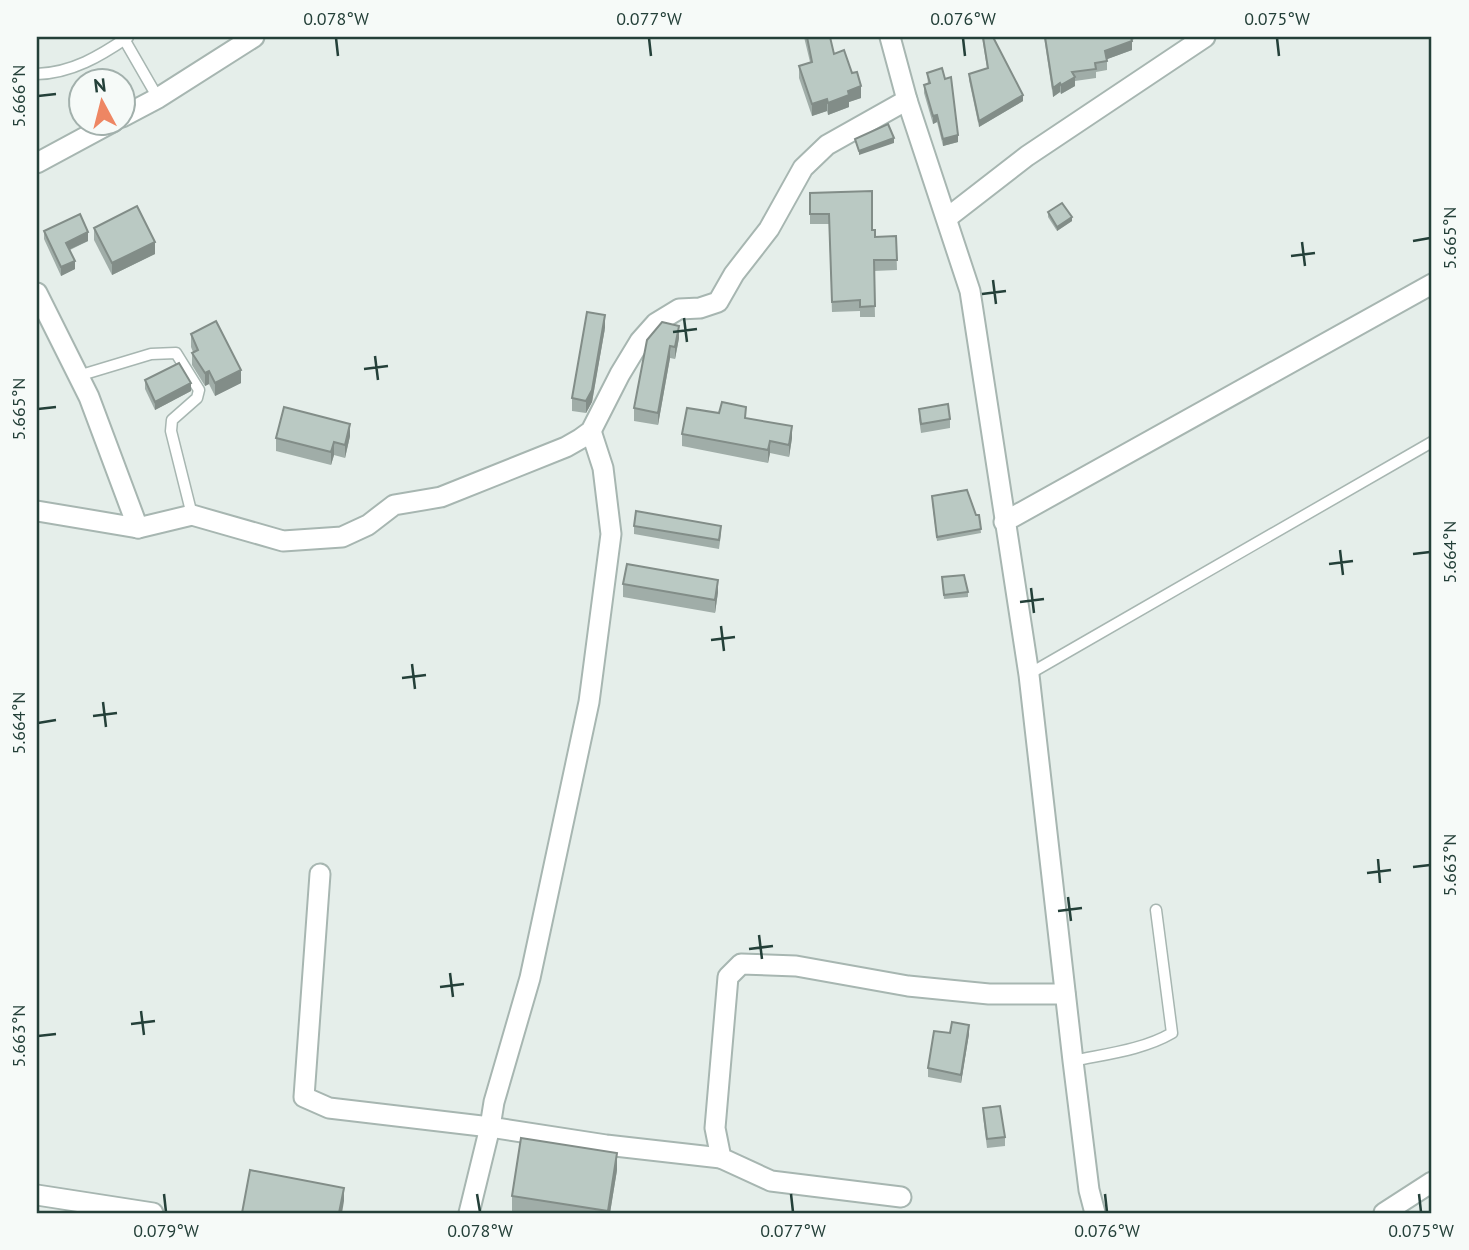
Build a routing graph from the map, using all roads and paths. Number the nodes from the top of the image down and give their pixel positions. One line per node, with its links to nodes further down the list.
1 (254, 37): 6 (street)
2 (890, 37): 7 (street)
3 (1205, 37): 11 (street)
4 (126, 38): 5 (lane); 6 (lane)
5 (37, 74)
6 (158, 98): 8 (street)
7 (906, 100): 11 (street); 15 (street)
8 (136, 110)
9 (87, 136): 10 (street)
10 (37, 163)
11 (947, 218): 19 (street)
12 (1432, 284): 19 (street)
13 (37, 293): 14 (street)
14 (78, 376): 18 (lane); 20 (street)
15 (591, 431): 18 (street); 26 (street)
16 (1432, 442): 21 (lane)
17 (37, 511): 20 (street)
18 (192, 516): 20 (street)
19 (1004, 522): 21 (street)
20 (138, 528)
21 (1029, 675): 24 (street)
22 (320, 874): 26 (street)
23 (1156, 911): 25 (lane)
24 (1065, 994): 25 (street); 27 (street)
25 (1073, 1061): 29 (street)
26 (490, 1127): 27 (street); 33 (street)
27 (721, 1158): 31 (street)
28 (1432, 1182): 36 (street)
29 (1089, 1189): 34 (street); 35 (street)
30 (37, 1195): 32 (street)
31 (901, 1197)
32 (153, 1213)
33 (469, 1213)
34 (1086, 1213)
35 (1095, 1213)
36 (1384, 1213)

